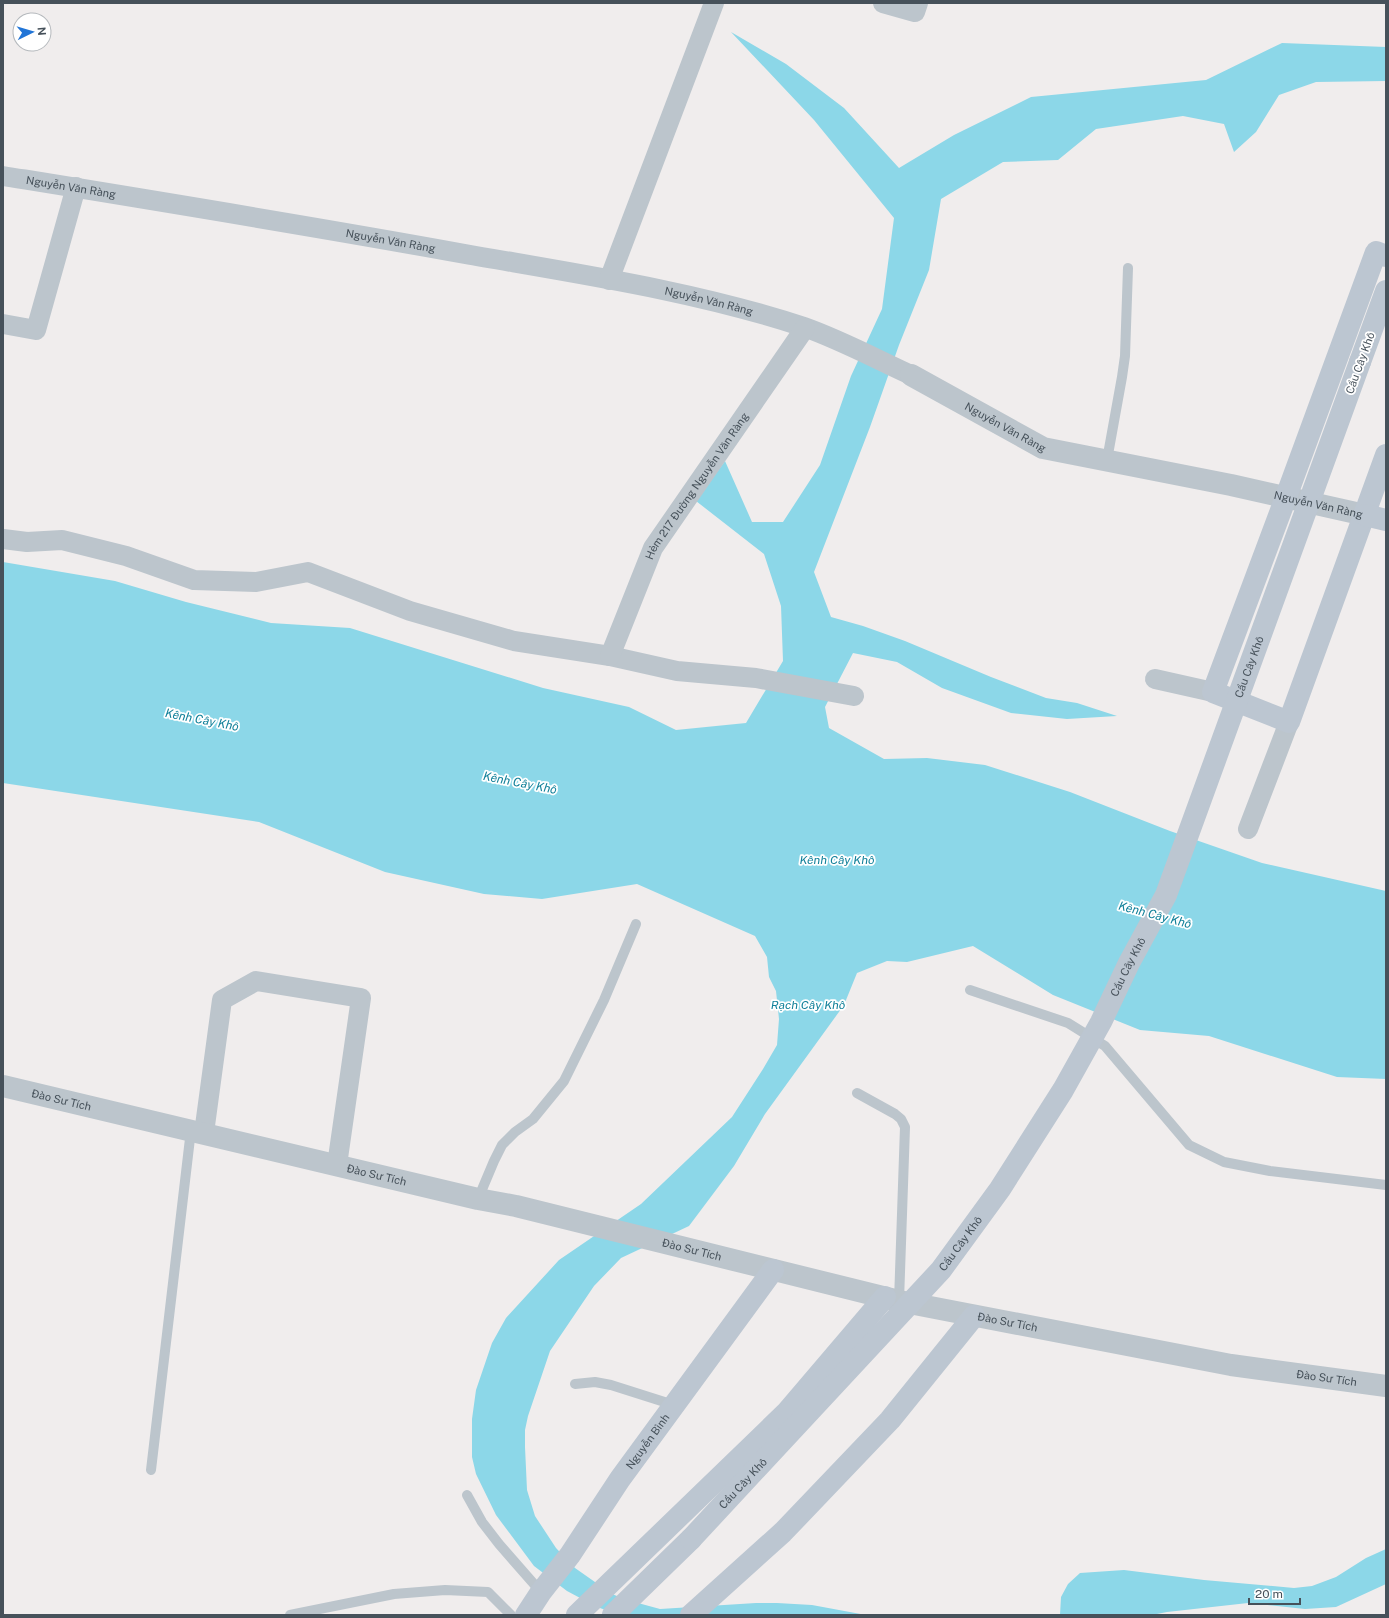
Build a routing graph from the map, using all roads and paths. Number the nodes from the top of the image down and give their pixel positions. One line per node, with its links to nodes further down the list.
1 (714, 3): 8 (street)
2 (883, 3): 3 (street)
3 (918, 3)
4 (3, 176): 5 (street, Nguyễn Văn Ràng)
5 (76, 188): 8 (street, Nguyễn Văn Ràng); 10 (street)
6 (1386, 256): 15 (main road)
7 (1128, 268): 14 (lane)
8 (609, 280): 11 (street, Nguyễn Văn Ràng)
9 (1386, 292): 46 (main road, Cầu Cây Khô, bridge)
10 (3, 324)
11 (806, 328): 12 (street, Nguyễn Văn Ràng); 19 (street, Hẻm 217 Đường Nguyễn Văn Ràng)
12 (911, 375): 14 (street, Nguyễn Văn Ràng)
13 (1386, 456): 16 (main road)
14 (1107, 460): 15 (street, Nguyễn Văn Ràng)
15 (1286, 497): 16 (street, Nguyễn Văn Ràng); 21 (main road)
16 (1364, 515): 17 (main road, Nguyễn Văn Ràng); 23 (main road)
17 (1386, 520)
18 (3, 539): 19 (street)
19 (610, 656): 22 (street)
20 (1155, 679): 21 (street)
21 (1213, 692): 23 (main road)
22 (854, 696)
23 (1289, 722): 24 (street)
24 (1248, 829)
25 (636, 924): 32 (lane)
26 (970, 990): 31 (lane)
27 (3, 1086): 29 (street, Đào Sư Tích)
28 (857, 1093): 34 (lane)
29 (198, 1132): 30 (street, Đào Sư Tích); 30 (street); 39 (lane)
30 (337, 1165): 32 (street, Đào Sư Tích)
31 (1386, 1184)
32 (478, 1200): 33 (street, Đào Sư Tích)
33 (773, 1270): 34 (street, Đào Sư Tích); 38 (main road, Nguyễn Bình)
34 (892, 1299): 35 (street, Đào Sư Tích); 45 (main road)
35 (974, 1316): 37 (street, Đào Sư Tích); 47 (main road)
36 (574, 1384): 38 (lane)
37 (1386, 1386)
38 (674, 1405): 41 (main road, Nguyễn Bình)
39 (151, 1470)
40 (467, 1495): 41 (lane)
41 (544, 1588): 44 (main road, Nguyễn Bình)
42 (290, 1615): 43 (lane)
43 (511, 1615)
44 (526, 1615)
45 (577, 1615)
46 (614, 1615)
47 (692, 1615)

